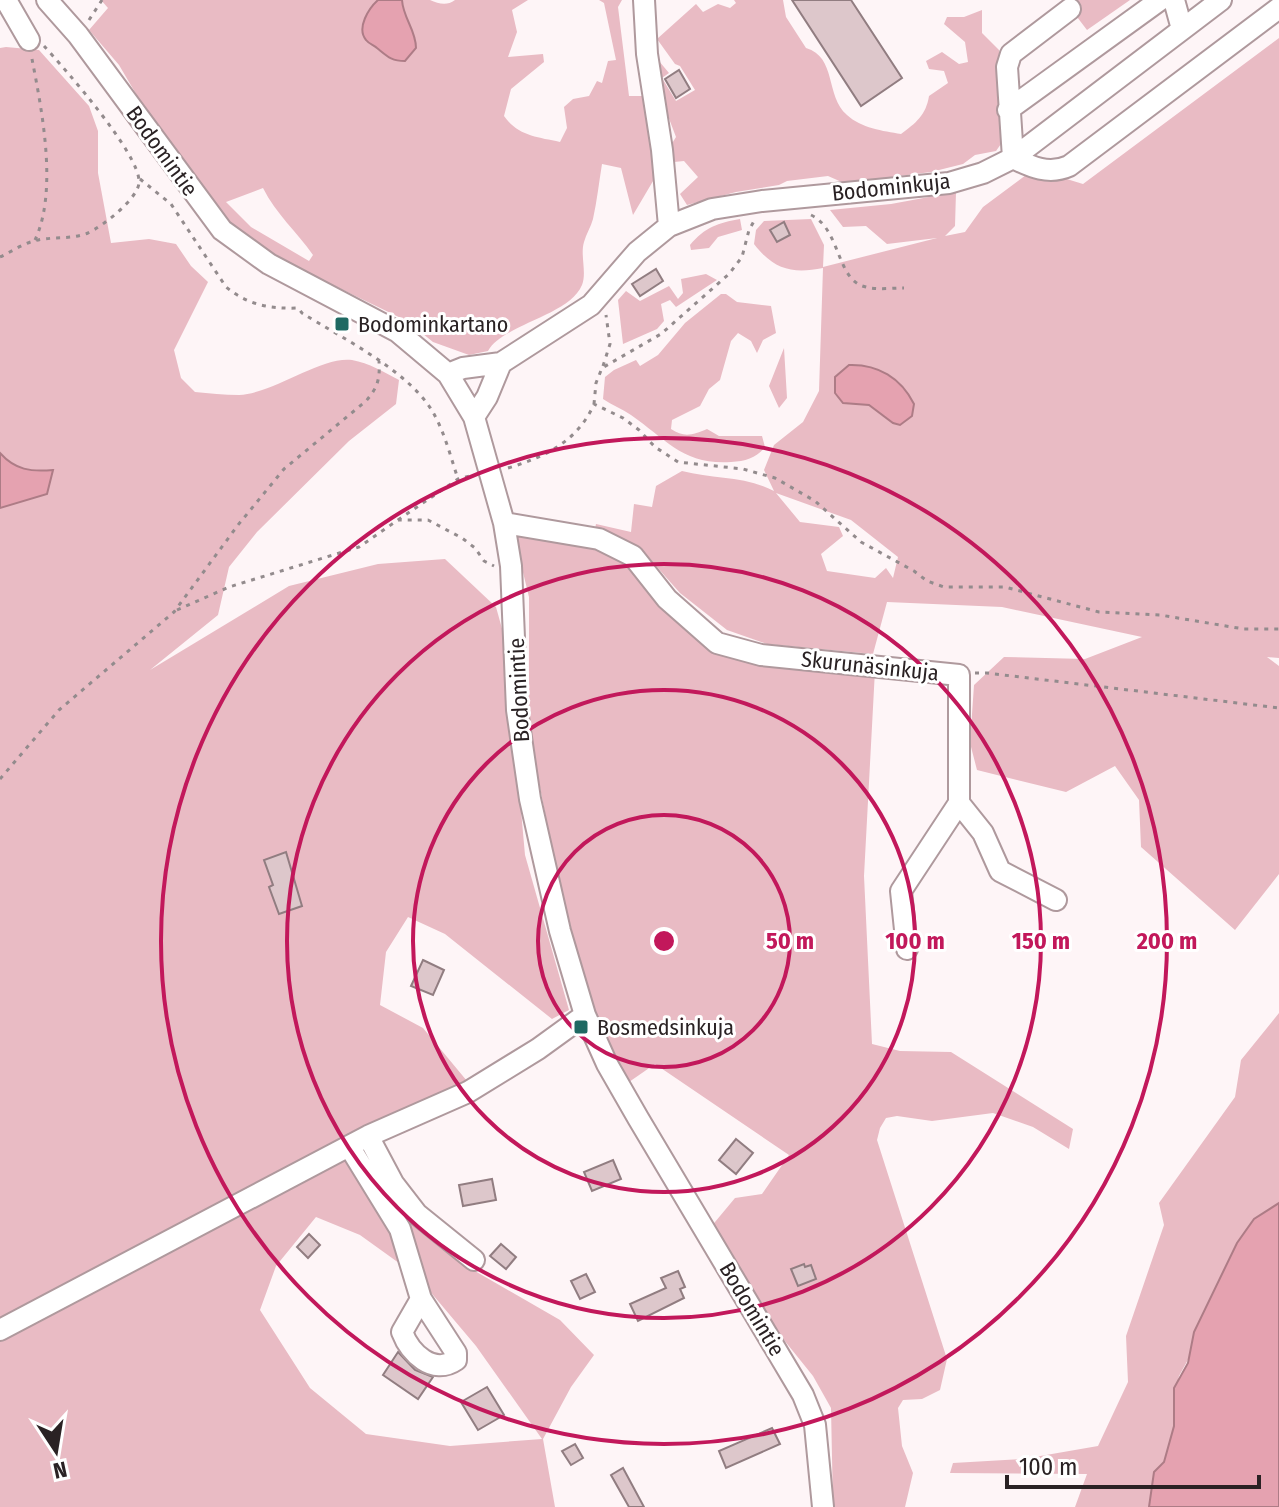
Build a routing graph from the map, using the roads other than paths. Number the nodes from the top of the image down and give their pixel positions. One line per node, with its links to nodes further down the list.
1 (6, 0): 10 (street)
2 (47, 0): 15 (street, Bodomintie)
3 (644, 0): 13 (street)
4 (1160, 0): 11 (street)
5 (1174, 0): 9 (street)
6 (1212, 3): 9 (street, Bodominkuja)
7 (1279, 8): 12 (street)
8 (1070, 9): 11 (street)
9 (1182, 29): 12 (street, Bodominkuja)
10 (29, 40)
11 (1008, 110): 12 (street)
12 (1013, 158): 13 (street, Bodominkuja)
13 (669, 226): 14 (street, Bodominkuja)
14 (501, 363): 15 (street, Bodominkuja); 16 (street)
15 (448, 374): 16 (street, Bodomintie)
16 (474, 417): 17 (street, Bodomintie)
17 (504, 523): 18 (street, Skurunäsinkuja); 21 (street, Bodomintie)
18 (959, 803): 19 (street); 20 (street)
19 (1056, 900)
20 (907, 949)
21 (585, 1015): 22 (street); 27 (street, Bodomintie)
22 (368, 1136): 23 (street); 24 (street)
23 (349, 1146): 25 (street); 26 (street)
24 (474, 1260)
25 (421, 1299)
26 (0, 1330)
27 (823, 1507)

